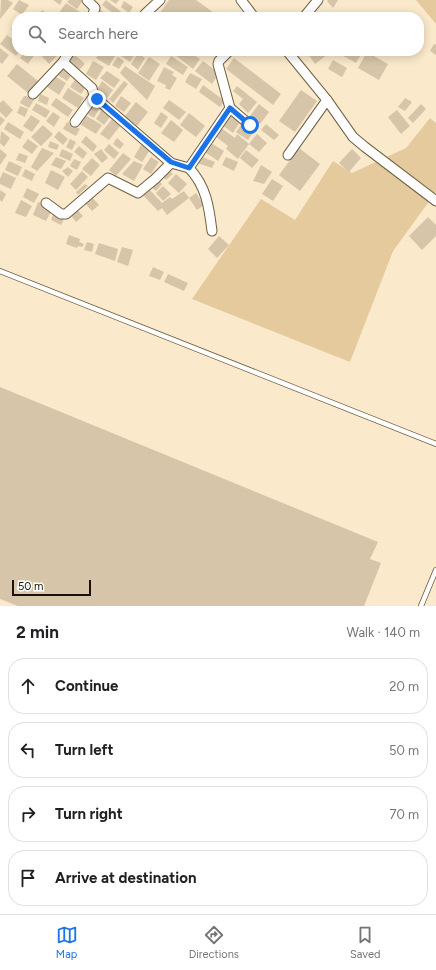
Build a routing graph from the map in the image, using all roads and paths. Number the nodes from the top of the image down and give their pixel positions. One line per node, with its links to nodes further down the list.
1 (87, 0): 5 (street)
2 (160, 0): 6 (street)
3 (241, 0): 7 (street)
4 (318, 0): 8 (street)
5 (94, 12)
6 (146, 12)
7 (250, 12)
8 (308, 12)
9 (67, 56): 12 (street)
10 (223, 56): 16 (street)
11 (291, 56): 15 (street)
12 (63, 62): 13 (street); 14 (street)
13 (33, 94)
14 (94, 96): 17 (street); 20 (street)
15 (327, 100): 19 (street); 22 (street)
16 (230, 108): 18 (street); 21 (street)
17 (75, 122)
18 (250, 125)
19 (288, 155)
20 (171, 162): 21 (street); 23 (street)
21 (189, 168): 24 (street)
22 (436, 202)
23 (46, 203)
24 (212, 230)
25 (0, 271): 26 (lane)
26 (436, 444)
27 (436, 570): 28 (lane)
28 (421, 606)

